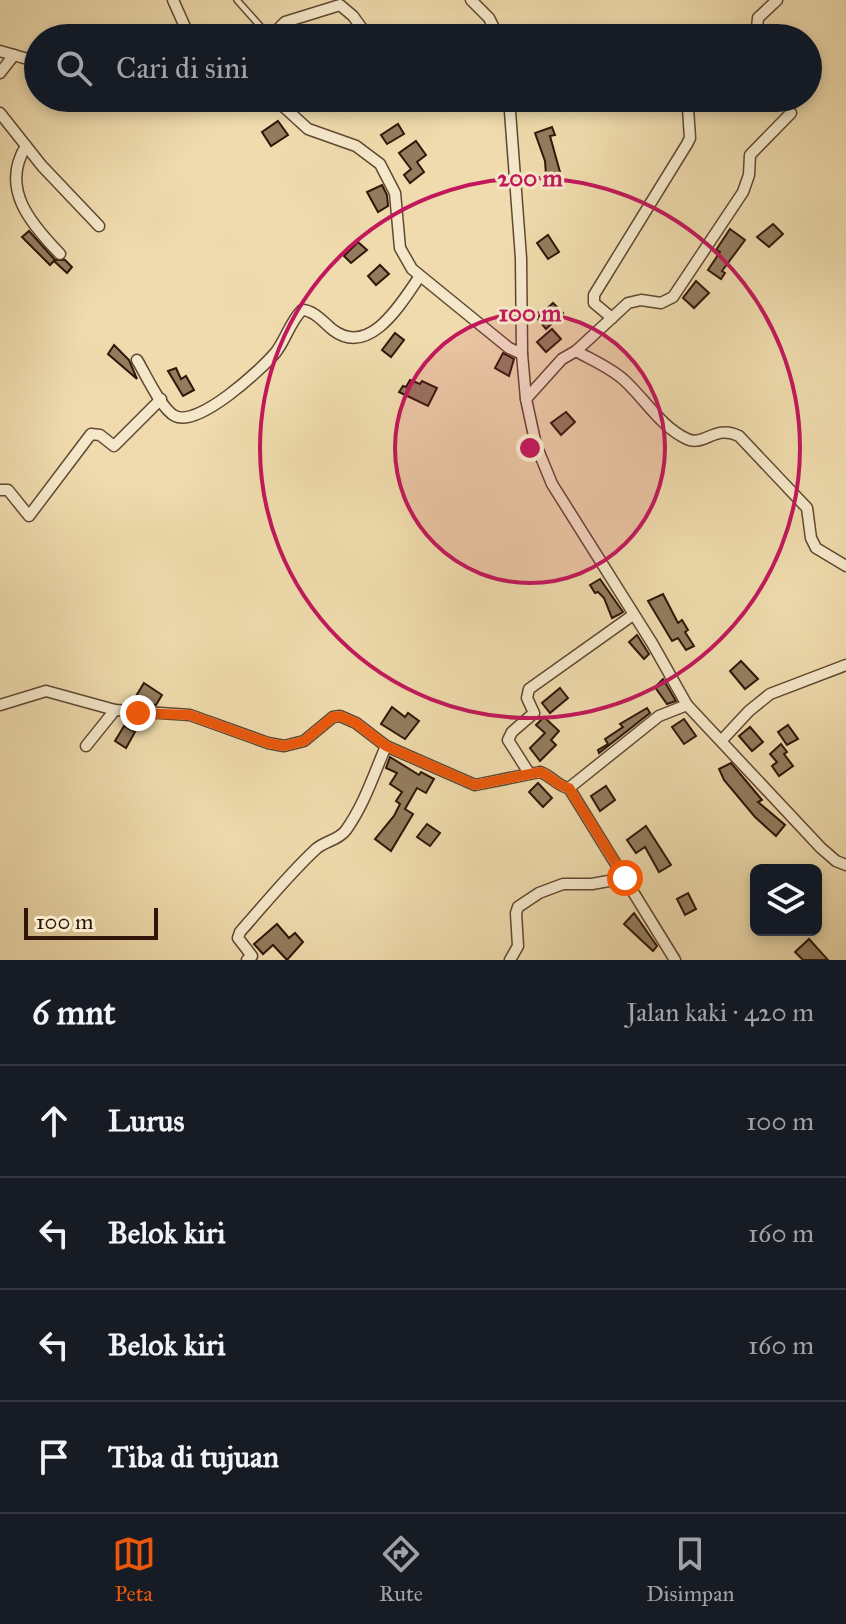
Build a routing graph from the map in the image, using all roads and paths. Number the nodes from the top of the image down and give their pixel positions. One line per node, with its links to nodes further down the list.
1 (173, 0): 5 (street)
2 (237, 0): 6 (lane)
3 (471, 0): 9 (street)
4 (777, 0): 10 (street)
5 (184, 24)
6 (258, 24)
7 (283, 24): 8 (street)
8 (359, 24)
9 (492, 24)
10 (757, 24)
11 (0, 51): 12 (street)
12 (14, 55): 13 (street); 14 (street)
13 (24, 58)
14 (0, 73)
15 (289, 112): 23 (street)
16 (510, 112): 26 (street)
17 (688, 112): 24 (street)
18 (0, 113): 20 (street)
19 (791, 113): 24 (street)
20 (26, 146): 21 (street); 22 (street)
21 (99, 226)
22 (60, 254)
23 (420, 276): 26 (street); 28 (street)
24 (612, 318): 25 (street)
25 (576, 351): 29 (street); 31 (street)
26 (522, 354): 29 (street)
27 (137, 360): 28 (street)
28 (161, 399): 30 (street)
29 (526, 399): 32 (street)
30 (0, 490)
31 (846, 566)
32 (633, 615): 35 (street); 40 (street)
33 (846, 665): 37 (street)
34 (0, 705): 36 (street)
35 (687, 705): 37 (street); 41 (street)
36 (115, 710): 38 (street); 39 (street)
37 (722, 740): 42 (street)
38 (86, 746)
39 (386, 746): 40 (street); 44 (street)
40 (529, 773): 41 (street)
41 (569, 788): 43 (street)
42 (846, 865)
43 (625, 878): 45 (street); 46 (street)
44 (247, 960)
45 (510, 960)
46 (675, 960)

